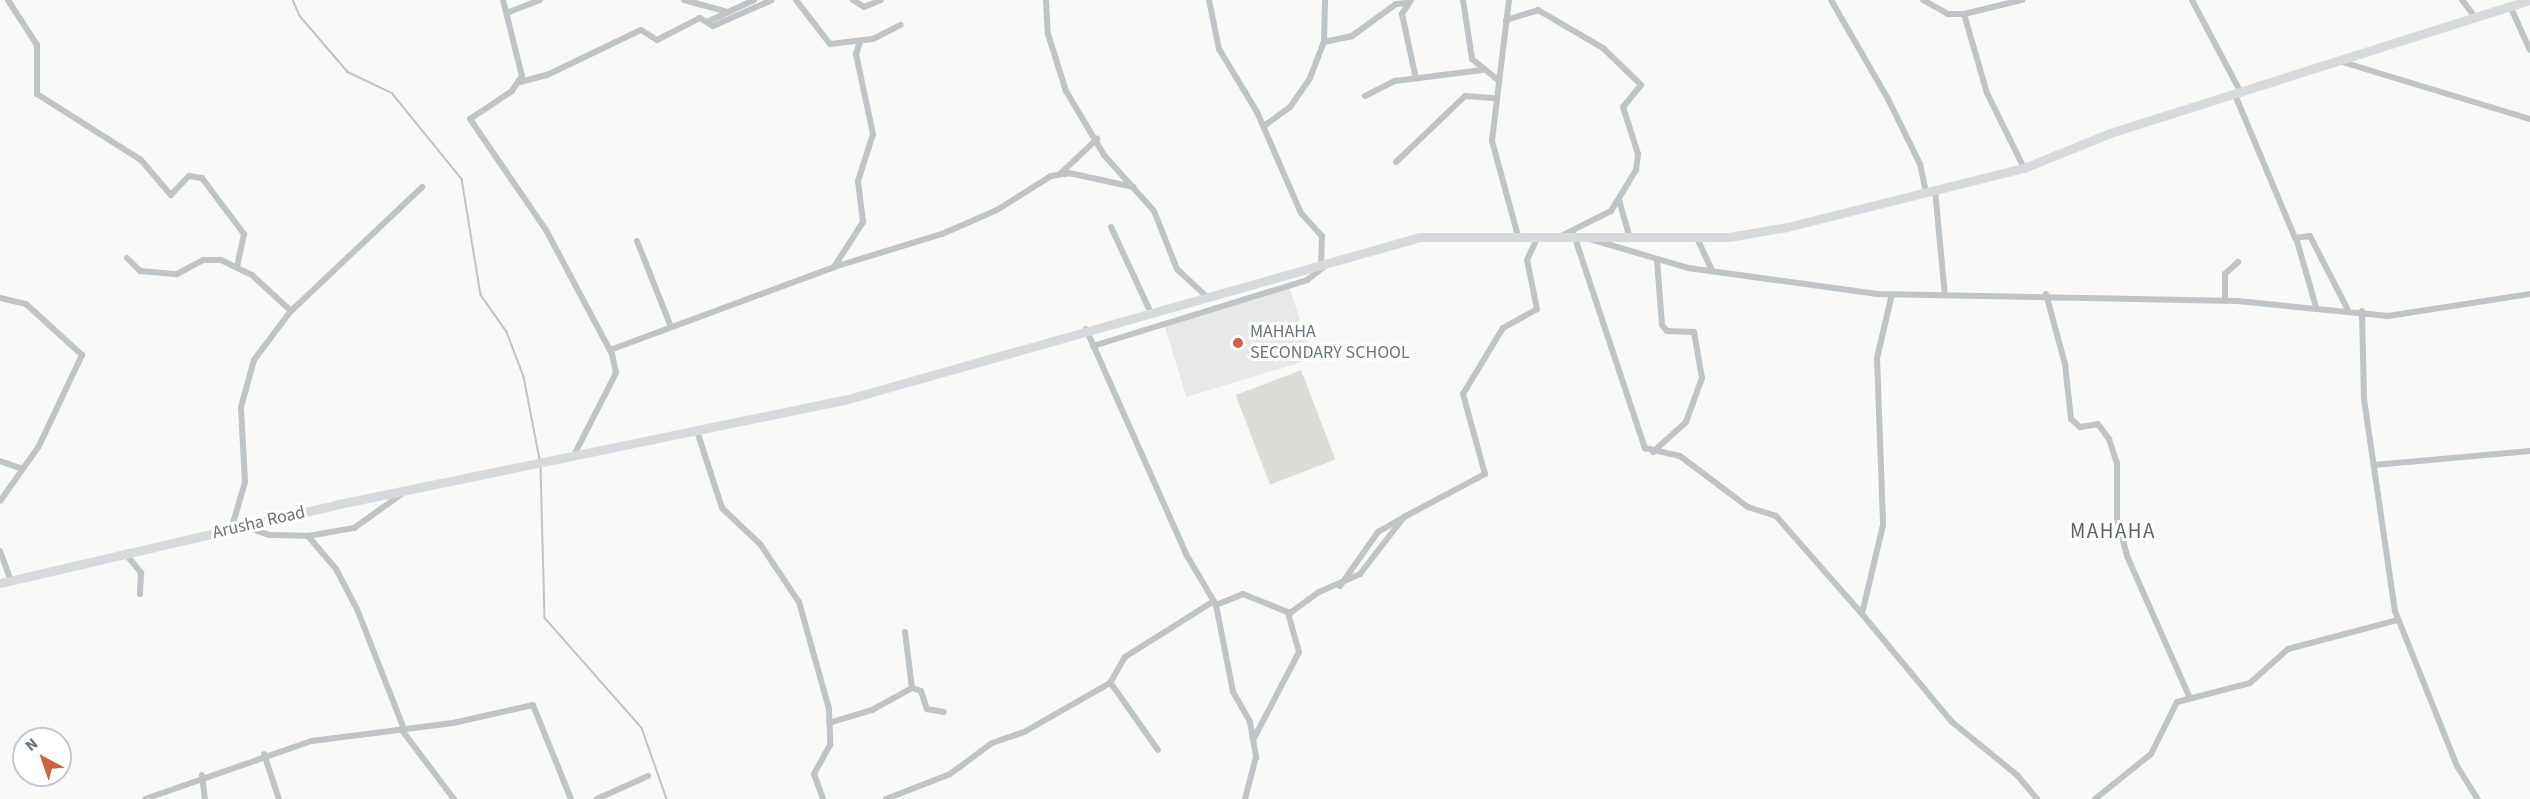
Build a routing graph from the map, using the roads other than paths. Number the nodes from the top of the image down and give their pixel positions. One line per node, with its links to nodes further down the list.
1 (8, 0): 65 (street)
2 (503, 0): 23 (street)
3 (540, 0): 23 (street)
4 (684, 0): 24 (street)
5 (754, 0): 24 (street)
6 (772, 0): 28 (street)
7 (796, 0): 30 (street)
8 (853, 0): 9 (street)
9 (881, 0)
10 (1046, 0): 43 (street)
11 (1209, 0): 42 (street)
12 (1324, 0): 31 (street)
13 (1463, 0): 34 (street)
14 (1509, 0): 27 (street)
15 (1831, 0): 49 (street)
16 (1923, 0): 25 (street)
17 (2022, 0): 25 (street)
18 (2192, 0): 38 (street)
19 (2462, 0): 26 (street)
20 (2530, 0): 22 (main road, Arusha Road)
21 (1410, 2): 31 (street); 35 (street)
22 (2510, 4): 26 (main road, Arusha Road); 32 (street)
23 (509, 12): 37 (street)
24 (728, 12): 28 (street)
25 (1964, 14): 45 (street)
26 (2475, 17): 33 (main road, Arusha Road)
27 (1506, 20): 36 (street); 50 (street)
28 (707, 22): 37 (street)
29 (901, 25): 30 (street)
30 (860, 42): 66 (street)
31 (1324, 42): 42 (street)
32 (2530, 50)
33 (2339, 61): 38 (main road, Arusha Road); 41 (street)
34 (1482, 70): 35 (street); 36 (street)
35 (1416, 79): 39 (street)
36 (1498, 80): 40 (street)
37 (520, 82): 83 (street)
38 (2238, 94): 45 (main road, Arusha Road); 59 (street)
39 (1365, 96)
40 (1496, 98): 44 (street); 55 (street)
41 (2530, 119)
42 (1264, 126): 64 (street)
43 (1097, 139): 46 (street); 48 (street)
44 (1396, 162)
45 (2024, 168): 49 (main road, Arusha Road)
46 (1060, 173): 48 (street); 66 (street)
47 (422, 187): 77 (street)
48 (1134, 187): 71 (street)
49 (1930, 191): 57 (main road, Arusha Road); 72 (street)
50 (1619, 199): 53 (street); 56 (street)
51 (1111, 227): 78 (street)
52 (1539, 235): 53 (main road, Arusha Road); 55 (main road, Arusha Road); 93 (street)
53 (1563, 235): 54 (main road, Arusha Road)
54 (1576, 235): 56 (main road, Arusha Road); 62 (street); 86 (street)
55 (1518, 236): 61 (main road, Arusha Road)
56 (1629, 236): 57 (main road, Arusha Road)
57 (1696, 237): 67 (street)
58 (637, 241): 80 (street)
59 (2297, 241): 75 (street); 76 (street)
60 (127, 258): 65 (street)
61 (1331, 260): 64 (main road, Arusha Road); 82 (street)
62 (1657, 260): 67 (street); 86 (street)
63 (2238, 262): 74 (street)
64 (1321, 263): 71 (main road, Arusha Road)
65 (237, 266): 77 (street)
66 (834, 267): 80 (street)
67 (1712, 270): 68 (street)
68 (1892, 294): 72 (street); 105 (street)
69 (2046, 294): 72 (street); 74 (street); 110 (street)
70 (2530, 294): 79 (street)
71 (1205, 296): 78 (main road, Arusha Road)
72 (1946, 296)
73 (0, 298): 90 (street)
74 (2225, 300): 75 (street)
75 (2316, 307): 76 (street)
76 (2347, 308): 79 (street)
77 (291, 311): 95 (street)
78 (1150, 311): 81 (main road, Arusha Road)
79 (2362, 311): 89 (street)
80 (671, 327): 83 (street)
81 (1086, 328): 82 (street); 84 (main road, Arusha Road)
82 (1093, 345): 103 (street)
83 (610, 350): 87 (street)
84 (697, 431): 87 (main road, Arusha Road); 112 (street)
85 (2530, 451): 89 (street)
86 (1653, 452): 105 (street)
87 (574, 455): 91 (main road, Arusha Road)
88 (0, 461): 90 (street)
89 (2374, 465): 106 (street)
90 (23, 469): 92 (street)
91 (407, 491): 94 (main road, Arusha Road); 96 (street)
92 (0, 501)
93 (1404, 517): 101 (street); 101 (street)
94 (246, 527): 95 (main road, Arusha Road); 96 (street)
95 (231, 530): 98 (main road, Arusha Road)
96 (308, 536): 113 (street)
97 (0, 551): 99 (street)
98 (125, 553): 99 (main road, Arusha Road); 102 (street)
99 (11, 581): 100 (main road, Arusha Road)
100 (0, 584)
101 (1339, 586): 104 (street)
102 (140, 594)
103 (1215, 603): 104 (street); 108 (street); 114 (street)
104 (1288, 613): 114 (street)
105 (1862, 614): 128 (street)
106 (2398, 620): 110 (street); 130 (street)
107 (905, 632): 109 (street)
108 (1110, 682): 115 (street); 126 (street)
109 (912, 688): 111 (street); 112 (street)
110 (2189, 696): 129 (street)
111 (944, 712)
112 (829, 723): 125 (street)
113 (402, 729): 116 (street); 122 (street); 123 (street)
114 (1253, 741): 127 (street)
115 (1158, 750)
116 (264, 754): 117 (street); 121 (street)
117 (202, 775): 119 (street); 120 (street)
118 (648, 776): 124 (street)
119 (145, 799)
120 (206, 799)
121 (279, 799)
122 (454, 799)
123 (571, 799)
124 (597, 799)
125 (823, 799)
126 (886, 799)
127 (1245, 799)
128 (2037, 799)
129 (2095, 799)
130 (2478, 799)

